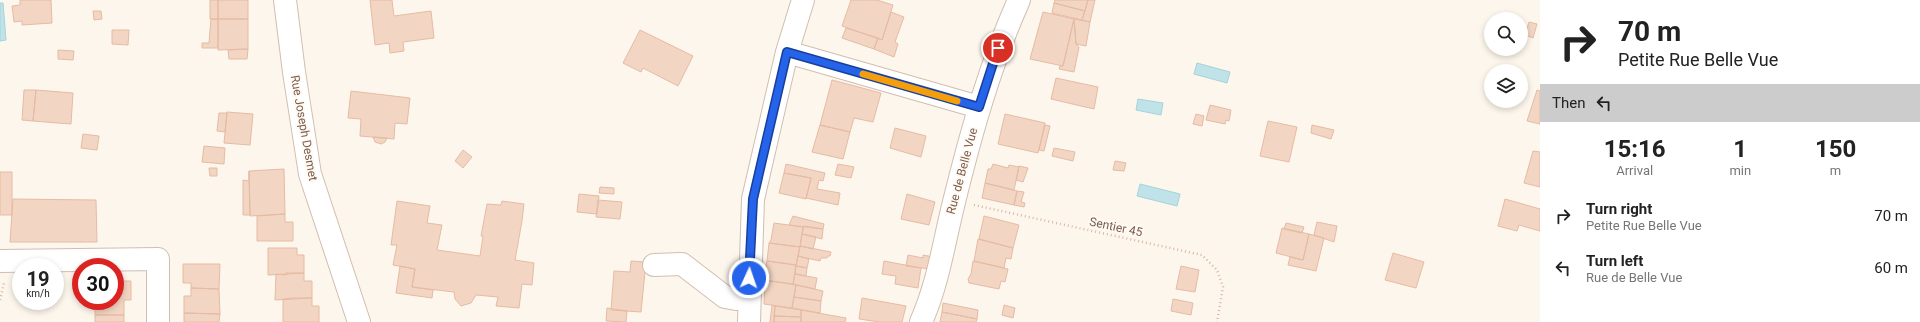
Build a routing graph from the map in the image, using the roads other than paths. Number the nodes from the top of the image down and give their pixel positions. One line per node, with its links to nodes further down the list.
1 (285, 0): 10 (street, Rue Joseph Desmet)
2 (803, 0): 4 (street)
3 (1019, 0): 5 (street, Rue de Belle Vue)
4 (787, 52): 5 (street); 8 (street)
5 (979, 107): 12 (street, Rue de Belle Vue)
6 (0, 261): 9 (street)
7 (654, 265): 8 (street)
8 (749, 298): 11 (street)
9 (158, 322)
10 (358, 322)
11 (749, 322)
12 (921, 322)

